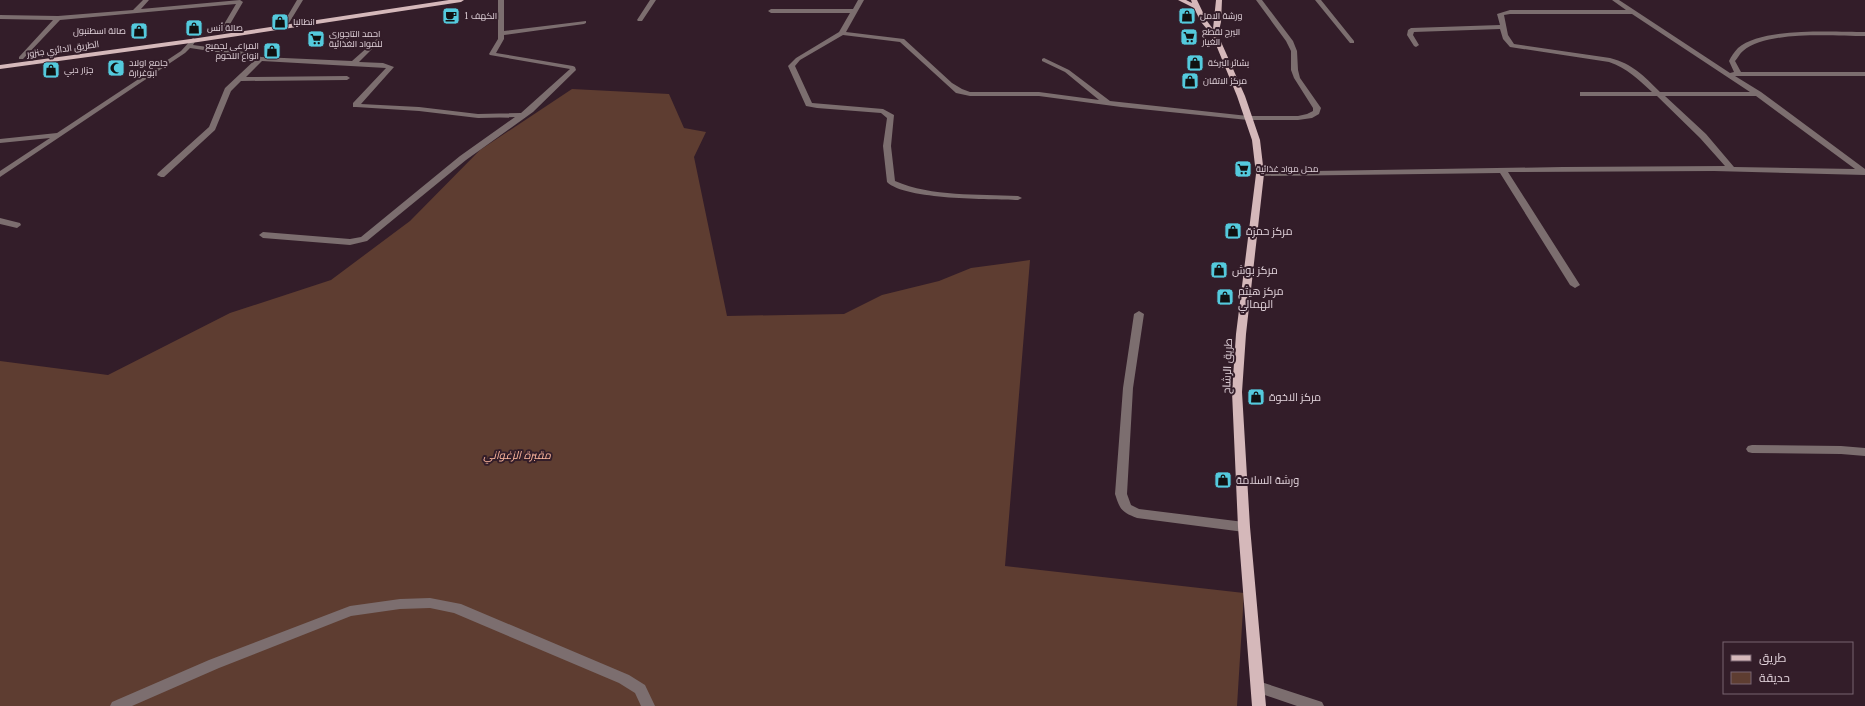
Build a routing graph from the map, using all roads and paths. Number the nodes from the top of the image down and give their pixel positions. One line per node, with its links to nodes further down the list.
1 (146, 0): 16 (street)
2 (300, 0): 22 (street)
3 (428, 0): 22 (main road, الطريق الدائري جنزور)
4 (461, 0): 32 (main road, الطريق الدائري جنزور)
5 (501, 0): 26 (street)
6 (654, 0): 21 (street)
7 (861, 0): 17 (street)
8 (1181, 0): 14 (main road)
9 (1219, 0): 29 (main road)
10 (1259, 0): 50 (street)
11 (1318, 0): 31 (street)
12 (1615, 0): 18 (street)
13 (240, 1): 16 (street); 25 (street)
14 (1194, 3): 29 (main road, طريق الرشاح)
15 (771, 10): 17 (street)
16 (135, 11): 20 (street)
17 (855, 11): 27 (street)
18 (1632, 12): 24 (street); 40 (street)
19 (0, 17): 20 (street)
20 (58, 18): 34 (street)
21 (640, 20)
22 (287, 22): 25 (main road, الطريق الدائري جنزور)
23 (584, 22): 26 (street)
24 (1504, 27): 33 (street); 47 (street)
25 (223, 31): 34 (main road, الطريق الدائري جنزور)
26 (500, 34): 49 (street)
27 (842, 34): 48 (street); 59 (street)
28 (1865, 34): 41 (street)
29 (1215, 35): 50 (main road, طريق الرشاح)
30 (378, 40): 38 (street)
31 (1352, 42)
32 (191, 43): 35 (street); 39 (main road, الطريق الدائري جنزور); 51 (street)
33 (1416, 45)
34 (21, 58): 37 (main road, الطريق الدائري جنزور)
35 (260, 59): 38 (street); 44 (street)
36 (1044, 60): 48 (street)
37 (0, 61)
38 (354, 63): 49 (street)
39 (0, 67)
40 (1728, 74): 41 (street); 46 (street)
41 (1739, 74): 42 (street)
42 (1865, 74)
43 (347, 78): 44 (street)
44 (239, 79): 58 (street)
45 (1583, 94): 47 (street)
46 (1758, 94): 47 (street); 55 (street)
47 (1661, 95): 53 (street)
48 (1108, 103): 50 (street)
49 (522, 115): 62 (street)
50 (1248, 118): 56 (main road, طريق الرشاح)
51 (58, 135): 52 (street); 57 (street)
52 (0, 141)
53 (1732, 169): 54 (street); 55 (street)
54 (1502, 170): 56 (street); 63 (street)
55 (1865, 172)
56 (1260, 174): 67 (main road, طريق الرشاح)
57 (0, 175)
58 (160, 175)
59 (1018, 198)
60 (0, 221): 61 (street)
61 (17, 225)
62 (263, 235)
63 (1575, 285)
64 (1139, 314): 67 (street)
65 (1752, 449): 66 (street)
66 (1865, 452)
67 (1244, 527): 68 (main road, طريق الرشاح)
68 (1258, 687): 71 (main road, طريق الرشاح); 72 (street)
69 (117, 706): 70 (street)
70 (648, 706)
71 (1259, 706)
72 (1318, 706)

